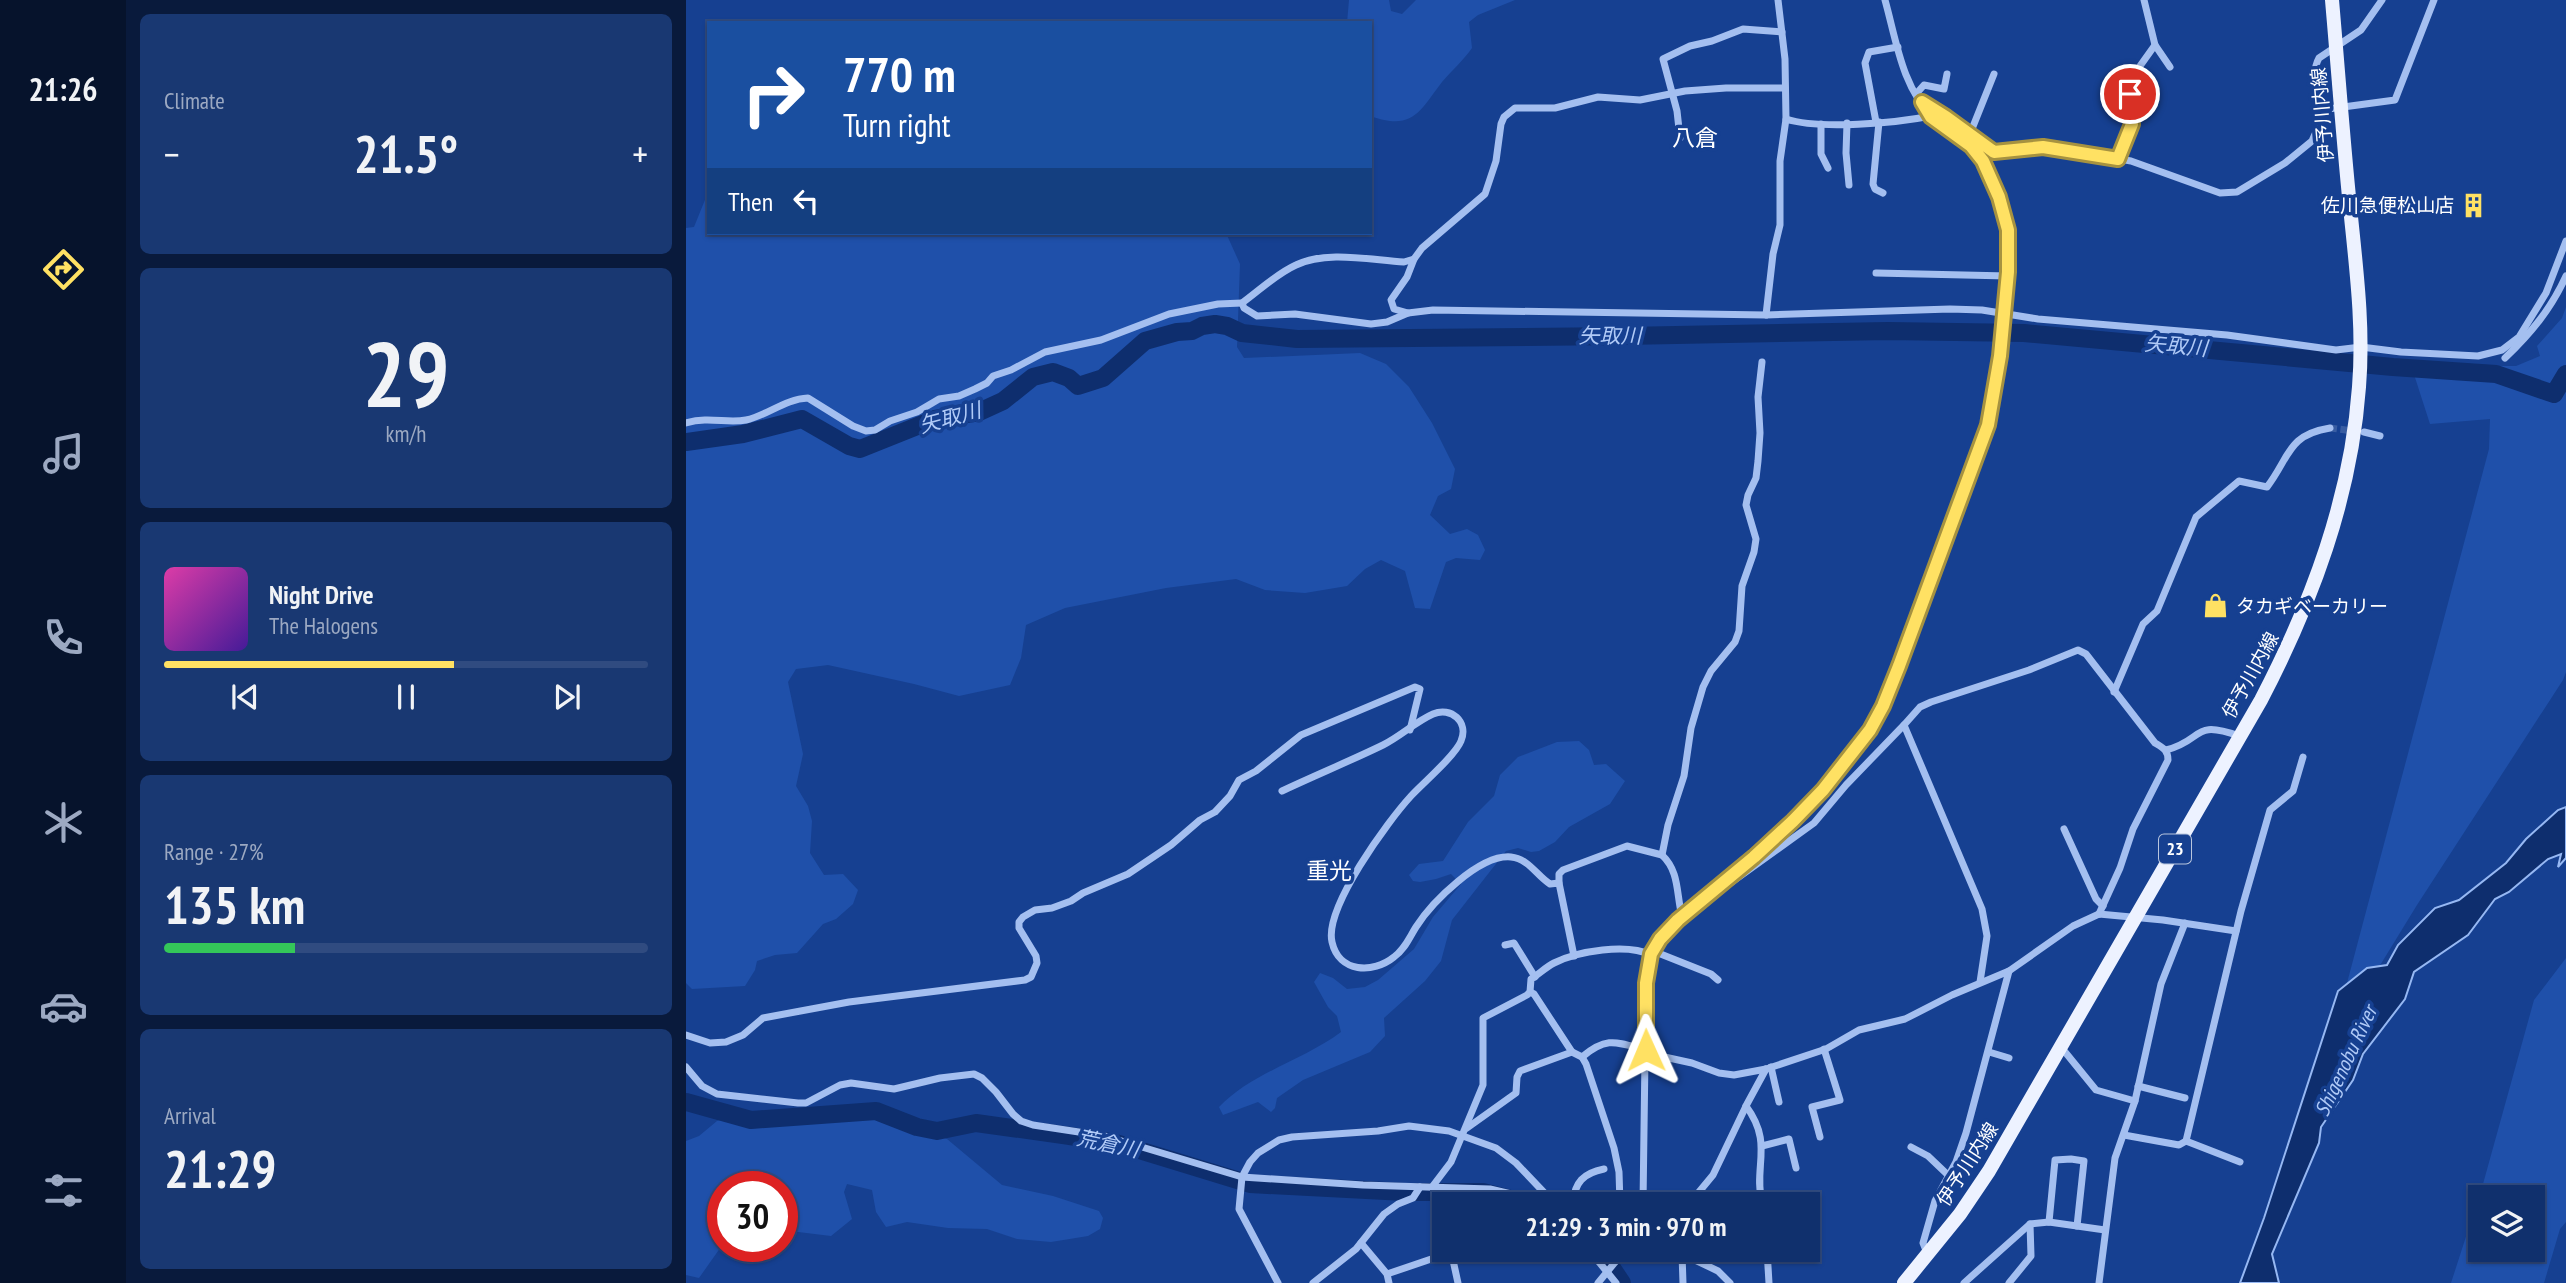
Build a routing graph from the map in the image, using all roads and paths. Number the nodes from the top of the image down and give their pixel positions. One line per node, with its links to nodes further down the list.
1 (1778, 0): 7 (street)
2 (1885, 0): 9 (street)
3 (2144, 0): 8 (street)
4 (2332, 0): 10 (main road, 伊予川内線 / 23)
5 (2382, 0): 10 (street)
6 (2434, 0): 18 (street)
7 (1782, 32): 14 (street); 15 (street)
8 (2155, 45): 11 (street); 27 (street)
9 (1898, 47): 16 (street); 22 (street)
10 (2336, 49): 18 (main road, 伊予川内線 / 23); 19 (street)
11 (2169, 67)
12 (1947, 74): 16 (street)
13 (1994, 74): 25 (street)
14 (1786, 88): 15 (street); 21 (street)
15 (1672, 94): 26 (street); 32 (street)
16 (1916, 94): 17 (street)
17 (1922, 102): 20 (street); 25 (street)
18 (2341, 108): 19 (street); 40 (main road, 伊予川内線 / 23)
19 (2321, 110): 27 (street)
20 (1931, 117): 22 (street); 34 (street)
21 (1786, 119): 24 (street); 38 (street)
22 (1877, 122): 23 (street); 30 (street)
23 (1847, 123): 24 (street); 29 (street)
24 (1821, 124): 28 (street)
25 (1970, 134): 27 (street)
26 (1680, 138)
27 (2118, 159)
28 (1828, 168)
29 (1849, 186)
30 (1883, 193)
31 (2566, 241): 41 (street)
32 (1414, 259): 36 (street); 37 (street)
33 (1876, 274): 34 (street)
34 (2008, 276): 39 (street)
35 (2566, 276): 41 (street)
36 (1242, 303): 37 (street); 43 (street)
37 (1408, 313): 38 (street)
38 (1766, 314): 39 (street)
39 (2004, 315): 40 (street); 57 (street)
40 (2361, 349): 41 (street); 50 (main road, 伊予川内線 / 23)
41 (2491, 354)
42 (1762, 362): 55 (street)
43 (686, 423)
44 (2330, 428): 47 (street)
45 (2364, 432): 46 (street)
46 (2380, 436)
47 (2114, 692): 48 (street); 51 (street)
48 (1904, 725): 57 (street); 69 (street)
49 (1410, 730): 53 (street); 56 (street); 71 (street)
50 (2238, 736): 51 (street); 60 (main road, 伊予川内線 / 23)
51 (2166, 750): 58 (street)
52 (2303, 757): 62 (street)
53 (1282, 791)
54 (2064, 829): 58 (street)
55 (1662, 855): 56 (street); 59 (street)
56 (1559, 883): 65 (street)
57 (1722, 884): 59 (street)
58 (2101, 910): 60 (street); 66 (street)
59 (1682, 916): 64 (street)
60 (2137, 917): 61 (street); 72 (main road, 伊予川内線 / 23)
61 (2185, 923): 62 (street); 81 (street)
62 (2236, 931): 89 (street)
63 (1505, 946): 67 (street)
64 (1652, 953): 65 (street); 68 (street); 74 (street)
65 (1574, 956): 67 (street)
66 (2009, 971): 69 (street); 76 (street)
67 (1535, 977): 70 (street)
68 (1718, 980)
69 (1980, 982): 73 (street)
70 (1530, 992): 75 (street); 86 (street)
71 (686, 1035)
72 (2061, 1047): 83 (street); 111 (main road, 伊予川内線 / 23)
73 (1824, 1049): 80 (street); 88 (street)
74 (1646, 1051): 77 (street); 80 (street); 103 (street)
75 (1572, 1052): 77 (street); 86 (street)
76 (1989, 1052): 78 (street); 95 (street)
77 (1581, 1057): 102 (street)
78 (2009, 1058)
79 (686, 1067): 96 (street)
80 (1769, 1068): 84 (street); 85 (street)
81 (2138, 1086): 82 (street); 83 (street)
82 (2185, 1098)
83 (2135, 1101): 87 (street)
84 (1779, 1102)
85 (1746, 1106): 90 (street); 104 (street)
86 (1465, 1132): 96 (street); 98 (street); 100 (street)
87 (2124, 1135): 89 (street); 109 (street)
88 (1820, 1137)
89 (2186, 1141): 92 (street)
90 (1762, 1146): 93 (street); 105 (street)
91 (1911, 1147): 95 (street)
92 (2240, 1163)
93 (1796, 1168)
94 (1604, 1169): 101 (street)
95 (1949, 1176): 111 (street)
96 (1242, 1177): 97 (street); 120 (street)
97 (1420, 1186): 98 (street); 110 (street)
98 (1432, 1187): 99 (street)
99 (1500, 1192)
100 (1543, 1192)
101 (1576, 1192)
102 (1620, 1192)
103 (1643, 1192)
104 (1699, 1192)
105 (1760, 1192)
106 (2049, 1222): 107 (street); 108 (street); 108 (street)
107 (2029, 1224): 130 (street); 131 (street)
108 (2077, 1226): 109 (street)
109 (2105, 1230): 132 (street)
110 (1361, 1243): 119 (street); 121 (street)
111 (1928, 1254): 129 (main road, 伊予川内線 / 23)
112 (1432, 1257): 119 (street)
113 (1454, 1262): 123 (street)
114 (1615, 1262): 124 (street)
115 (1617, 1262): 125 (street)
116 (1682, 1262): 126 (street)
117 (1699, 1262): 127 (street)
118 (1768, 1262): 128 (street)
119 (1387, 1274): 122 (street)
120 (1278, 1283)
121 (1314, 1283)
122 (1388, 1283)
123 (1458, 1283)
124 (1598, 1283)
125 (1616, 1283)
126 (1683, 1283)
127 (1730, 1283)
128 (1769, 1283)
129 (1904, 1283)
130 (1964, 1283)
131 (2009, 1283)
132 (2099, 1283)

